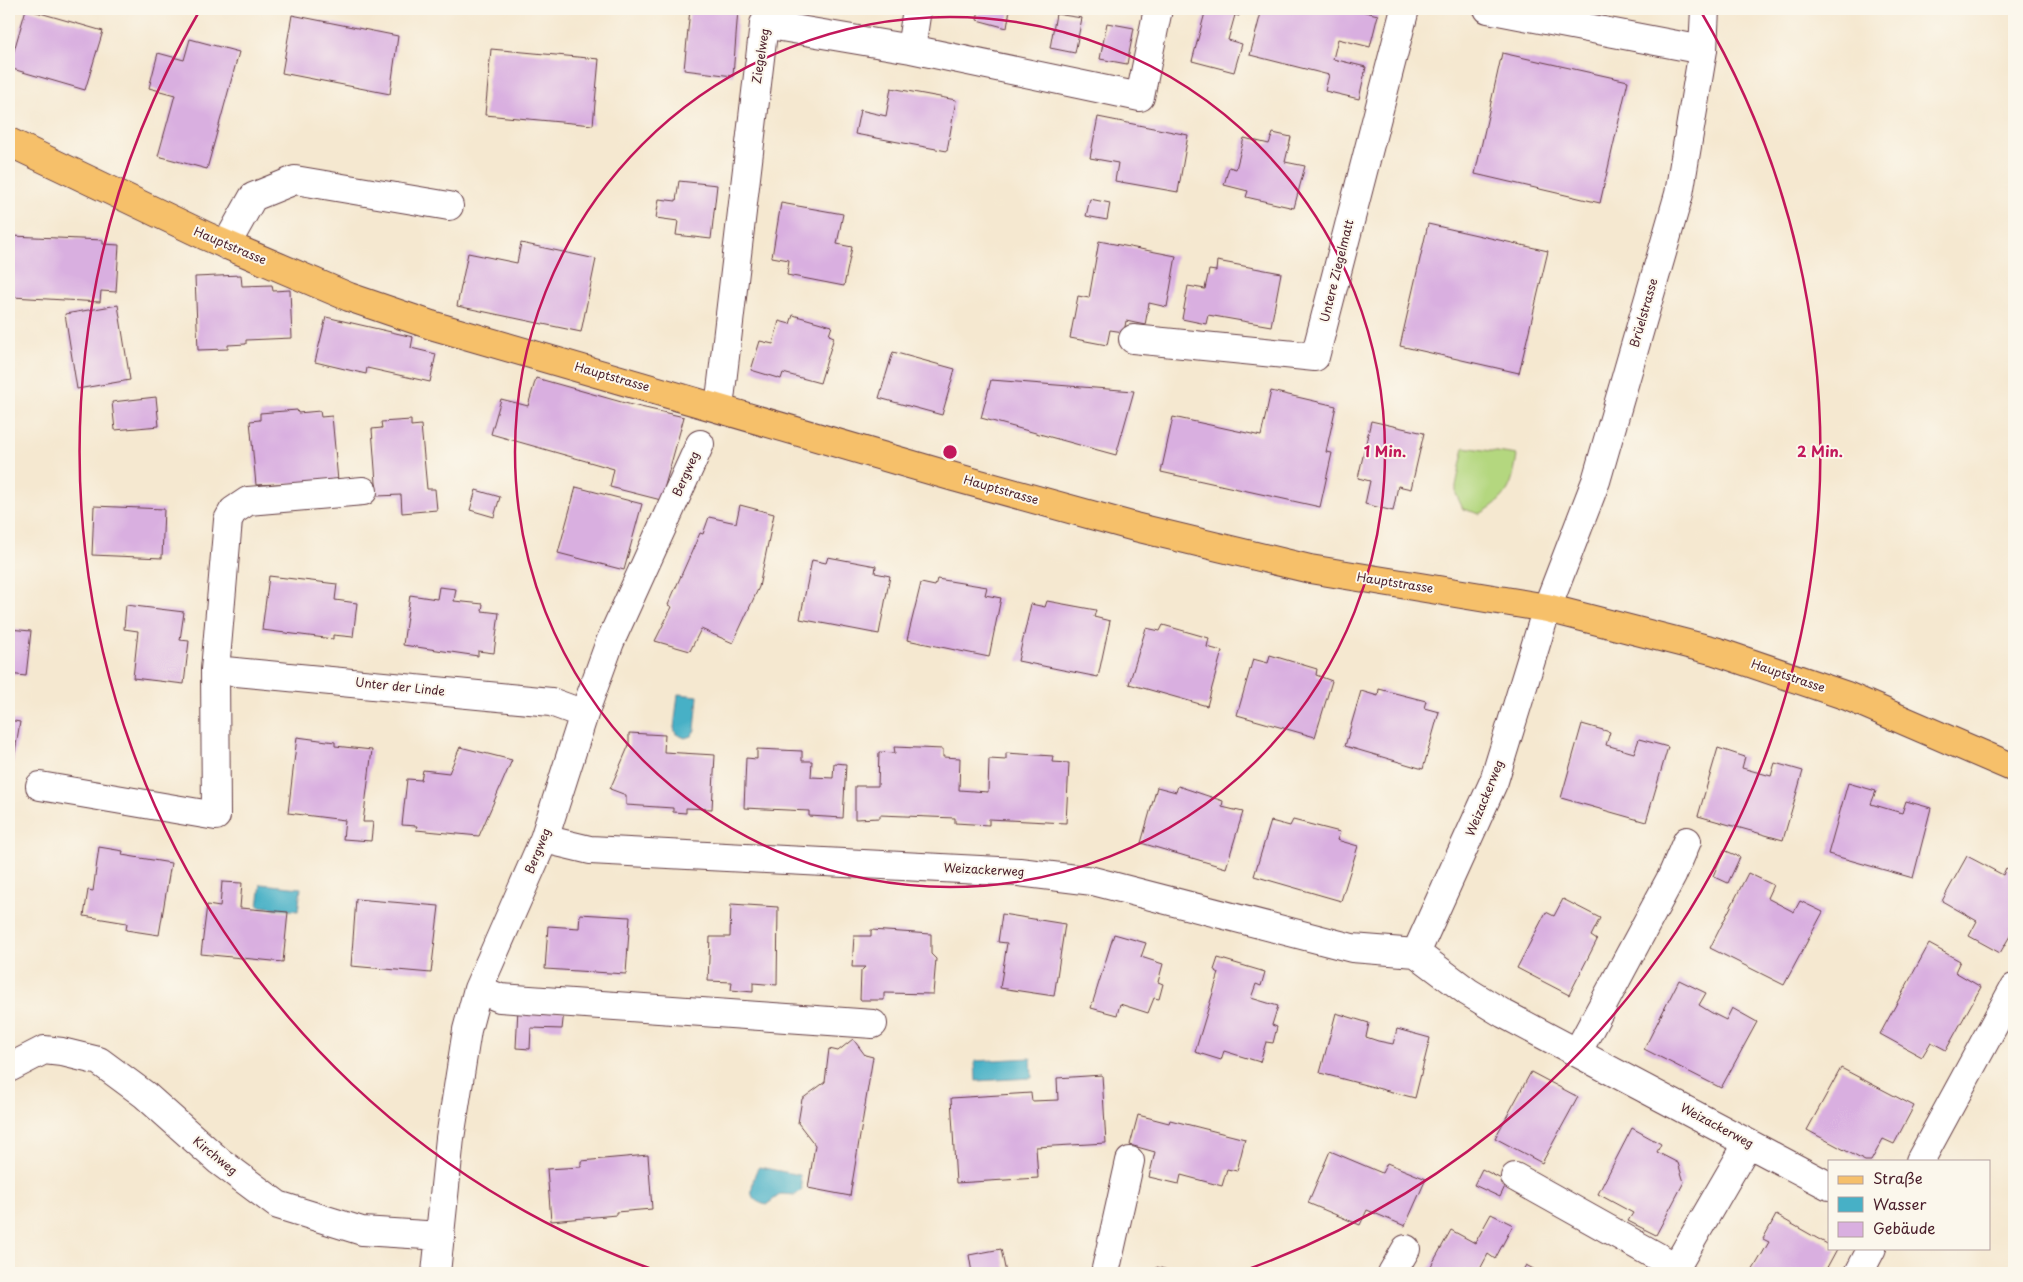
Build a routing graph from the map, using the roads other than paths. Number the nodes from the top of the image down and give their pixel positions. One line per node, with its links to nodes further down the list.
1 (918, 9): 6 (street)
2 (1158, 9): 6 (street, Ziegelweg)
3 (1406, 9): 11 (street, Untere Ziegelmatt)
4 (1488, 9): 7 (street)
5 (1705, 9): 7 (street, Brüelstrasse)
6 (911, 49): 12 (street, Ziegelweg)
7 (1703, 50): 15 (street, Brüelstrasse)
8 (9, 142): 10 (main road, Hauptstrasse)
9 (449, 206): 10 (street)
10 (226, 245): 12 (main road, Hauptstrasse)
11 (1133, 340)
12 (719, 408): 15 (main road, Hauptstrasse)
13 (700, 444): 17 (street, Bergweg)
14 (364, 491): 16 (street)
15 (1548, 608): 18 (main road, Hauptstrasse); 22 (street, Weizackerweg)
16 (215, 670): 17 (street, Unter der Linde); 19 (street)
17 (584, 714): 20 (street, Bergweg)
18 (2014, 768)
19 (40, 786)
20 (544, 839): 22 (street, Weizackerweg); 24 (street, Bergweg)
21 (1686, 841): 26 (street)
22 (1416, 953): 26 (street, Weizackerweg)
23 (2014, 988): 29 (street)
24 (478, 989): 25 (street); 33 (street, Bergweg)
25 (873, 1024)
26 (1577, 1053): 28 (street, Weizackerweg)
27 (9, 1068): 33 (street, Kirchweg)
28 (1748, 1143): 31 (street); 32 (street, Weizackerweg)
29 (1921, 1160)
30 (1130, 1161): 37 (street)
31 (1515, 1177)
32 (1828, 1185)
33 (441, 1236): 36 (street, Bergweg)
34 (1406, 1249): 38 (street)
35 (1871, 1250): 39 (street)
36 (436, 1273)
37 (1105, 1273)
38 (1392, 1273)
39 (1859, 1273)

